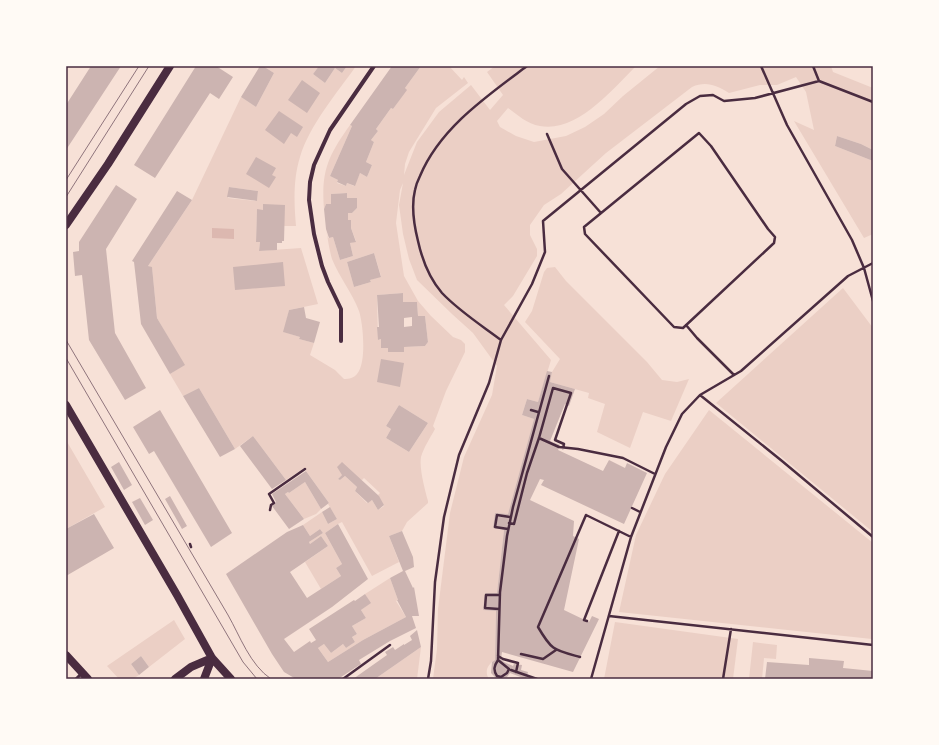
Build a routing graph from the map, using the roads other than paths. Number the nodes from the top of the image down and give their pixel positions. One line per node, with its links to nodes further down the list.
1 (170, 66): 3 (main road)
2 (374, 66): 5 (street)
3 (69, 215): 4 (main road)
4 (66, 225)
5 (341, 341)
6 (66, 405): 8 (main road)
7 (66, 655): 9 (main road)
8 (212, 658): 12 (main road); 13 (main road); 14 (main road)
9 (82, 673): 10 (lane); 11 (main road)
10 (76, 679)
11 (88, 679)
12 (175, 679)
13 (204, 679)
14 (231, 679)

